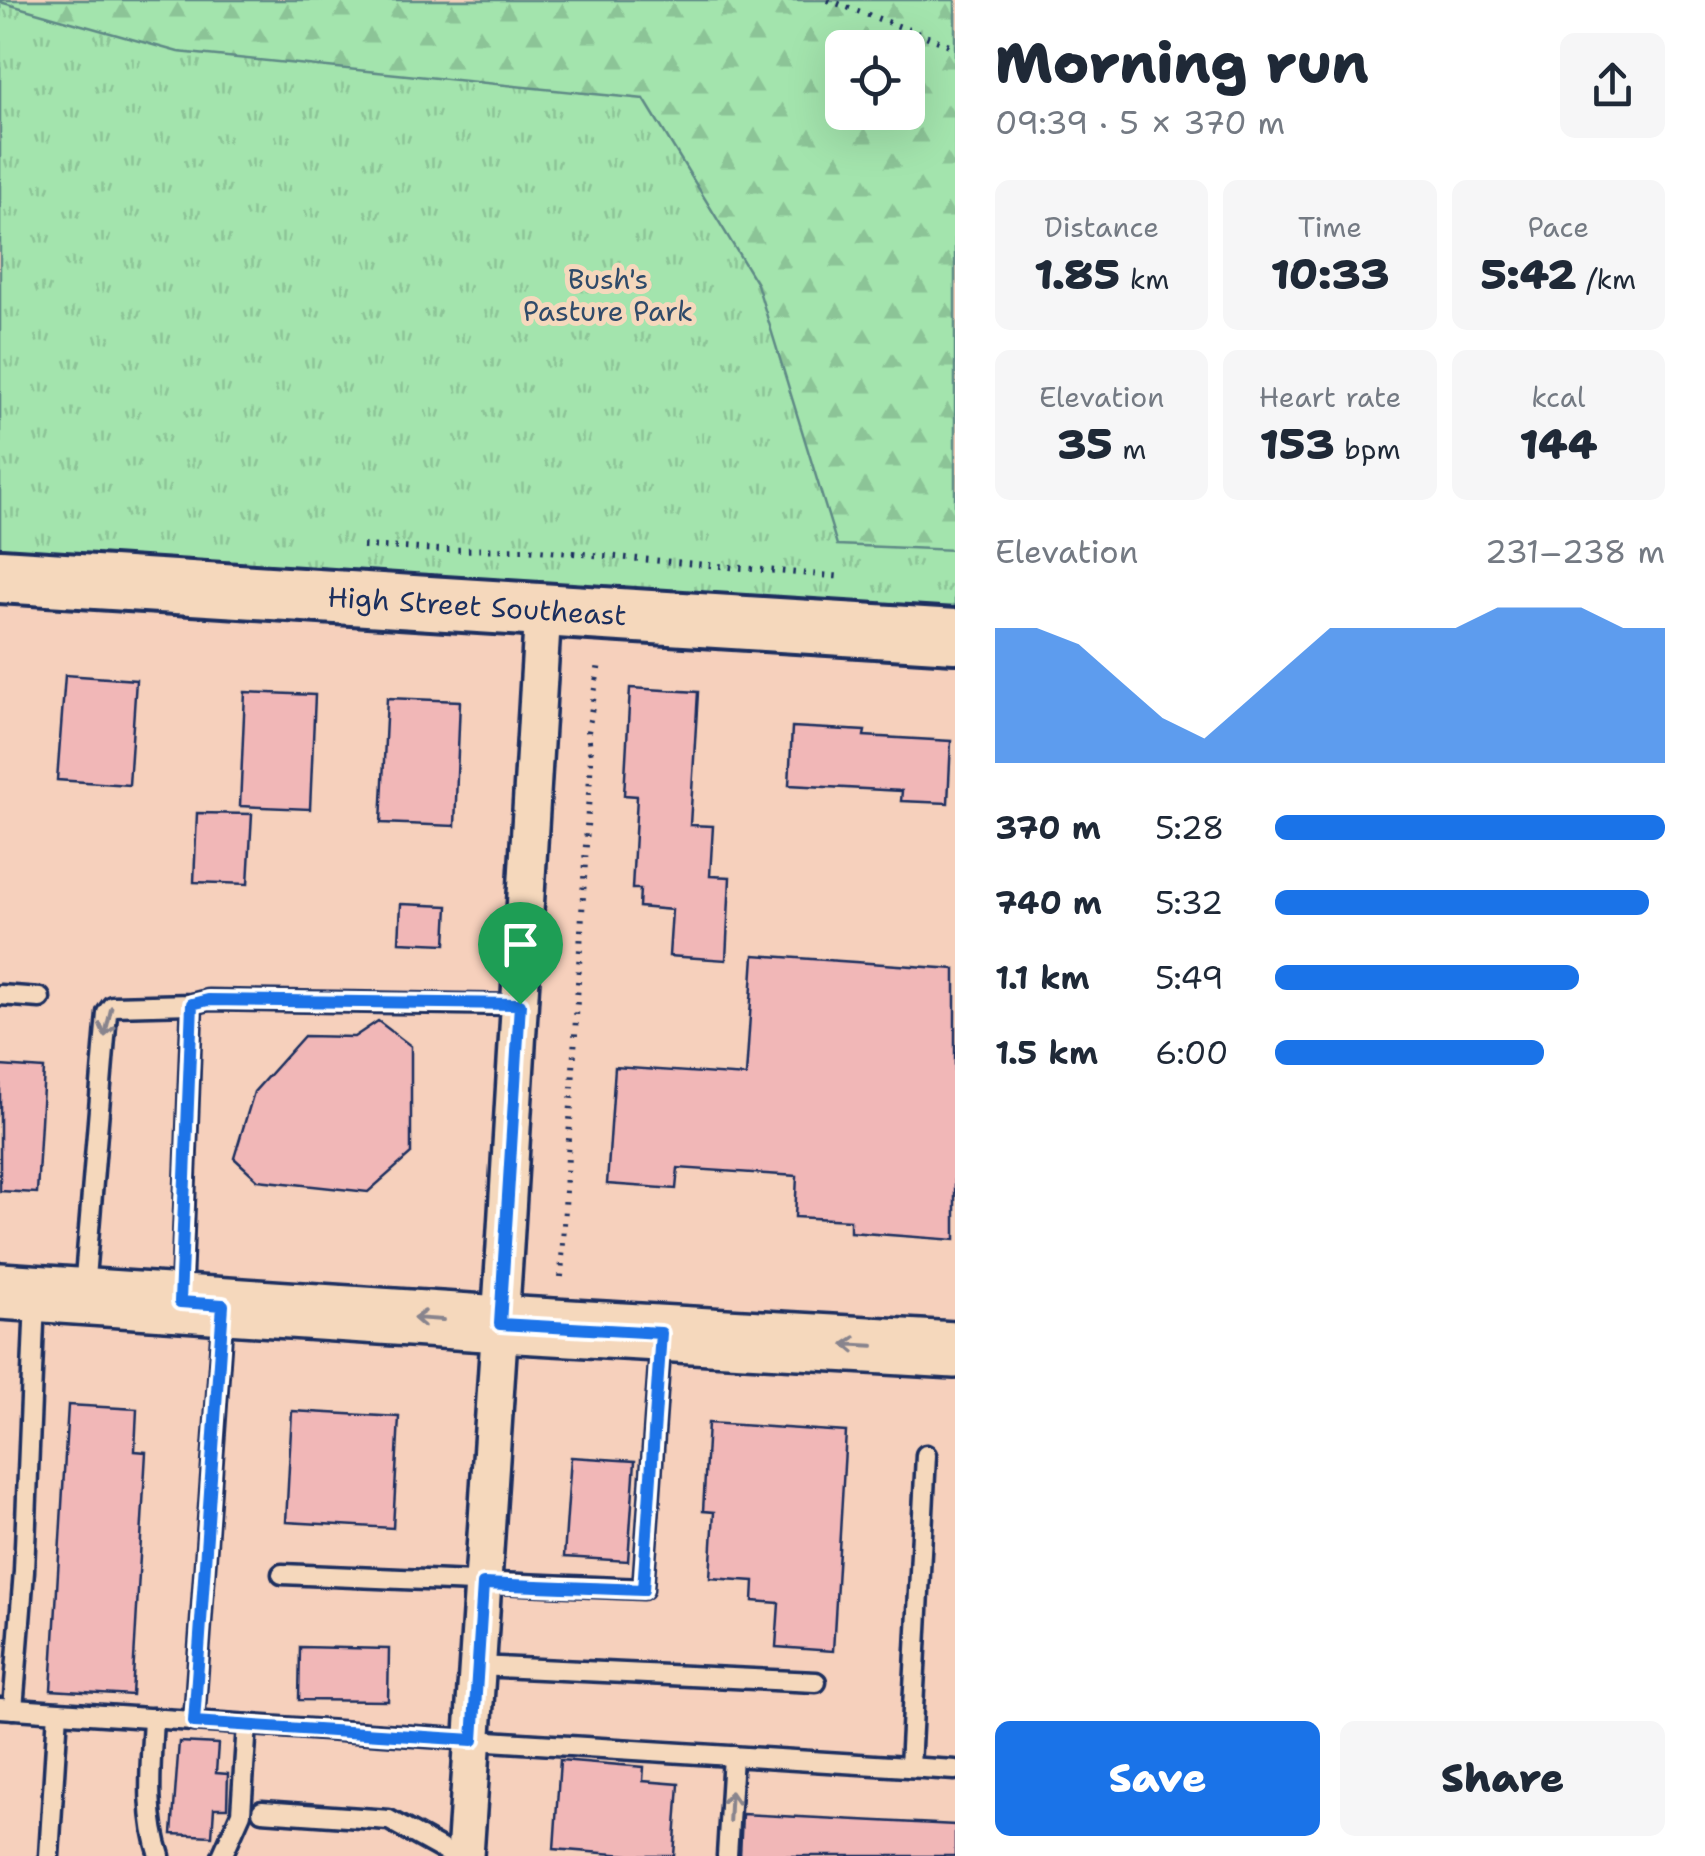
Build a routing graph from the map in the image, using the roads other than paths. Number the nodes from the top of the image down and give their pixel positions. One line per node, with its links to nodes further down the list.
1 (0, 576): 2 (street, High Street Southeast)
2 (543, 610): 3 (street, High Street Southeast); 7 (street)
3 (955, 636)
4 (0, 995): 5 (lane)
5 (40, 998)
6 (192, 1004): 7 (lane); 8 (lane, one-way to 8); 9 (lane)
7 (520, 1004): 10 (street)
8 (40, 1293): 9 (main road); 18 (lane)
9 (202, 1304): 10 (main road, one-way to 9); 21 (lane)
10 (500, 1324): 11 (main road); 15 (street)
11 (661, 1333): 12 (main road, one-way to 11); 15 (lane)
12 (955, 1350)
13 (926, 1455): 25 (lane)
14 (282, 1574): 15 (lane)
15 (483, 1584): 16 (street)
16 (477, 1666): 17 (lane); 23 (street)
17 (816, 1682)
18 (7, 1708): 19 (lane)
19 (58, 1712): 20 (lane); 28 (lane)
20 (153, 1718): 21 (lane); 29 (lane)
21 (194, 1722): 22 (lane)
22 (247, 1725): 23 (lane); 30 (lane)
23 (473, 1740): 24 (lane); 32 (street)
24 (733, 1756): 25 (lane); 33 (lane, one-way to 24)
25 (910, 1767): 26 (lane)
26 (955, 1770)
27 (262, 1810): 31 (lane)
28 (49, 1856)
29 (160, 1856)
30 (222, 1856)
31 (454, 1856)
32 (466, 1856)
33 (727, 1856)

